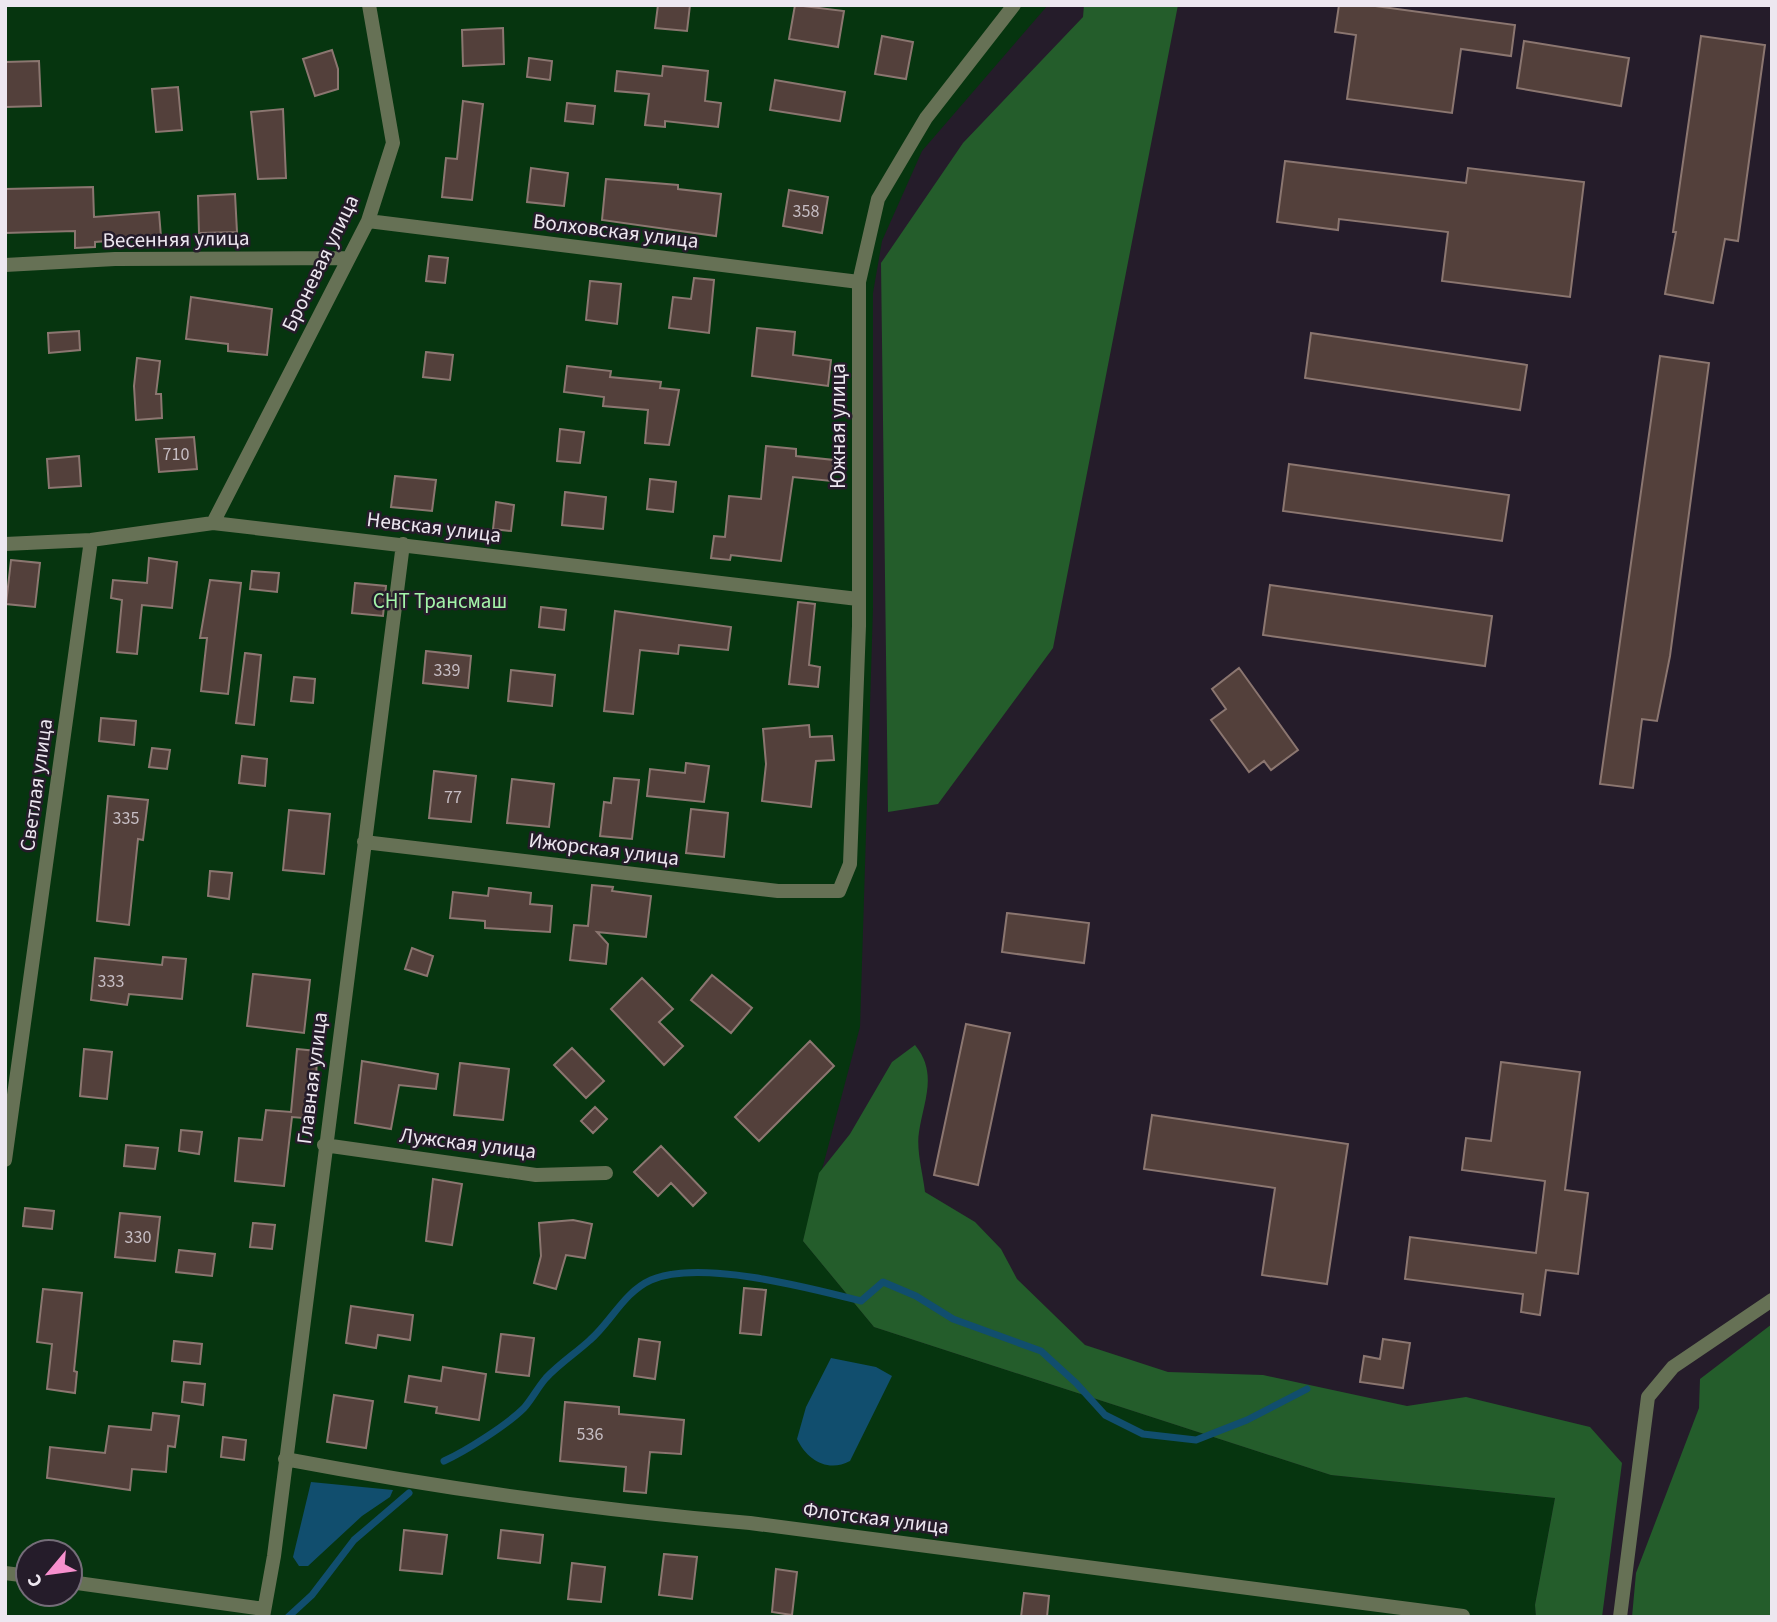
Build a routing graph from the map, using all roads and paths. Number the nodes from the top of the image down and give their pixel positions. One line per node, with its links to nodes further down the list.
1 (369, 5): 3 (street, Броневая улица)
2 (1014, 5): 6 (street, Южная улица)
3 (368, 221): 4 (street, Броневая улица); 6 (street, Волховская улица)
4 (347, 258): 5 (street, Весенняя улица); 7 (street, Броневая улица)
5 (5, 265)
6 (859, 282): 11 (street, Южная улица)
7 (213, 523): 8 (street, Невская улица); 10 (street, Невская улица)
8 (91, 540): 9 (street, Невская улица); 15 (street, Светлая улица)
9 (5, 544)
10 (403, 544): 11 (street, Невская улица); 12 (street, Главная улица)
11 (858, 599): 13 (street, Южная улица)
12 (364, 842): 13 (street, Ижорская улица); 14 (street, Главная улица)
13 (839, 891)
14 (324, 1145): 16 (street, Лужская улица); 18 (street, Главная улица)
15 (5, 1160)
16 (607, 1173)
17 (1772, 1300): 22 (street)
18 (285, 1459): 20 (street, Главная улица); 21 (street, Флотская улица)
19 (84, 1584): 20 (street)
20 (263, 1613)
21 (1463, 1616)
22 (1620, 1617)

